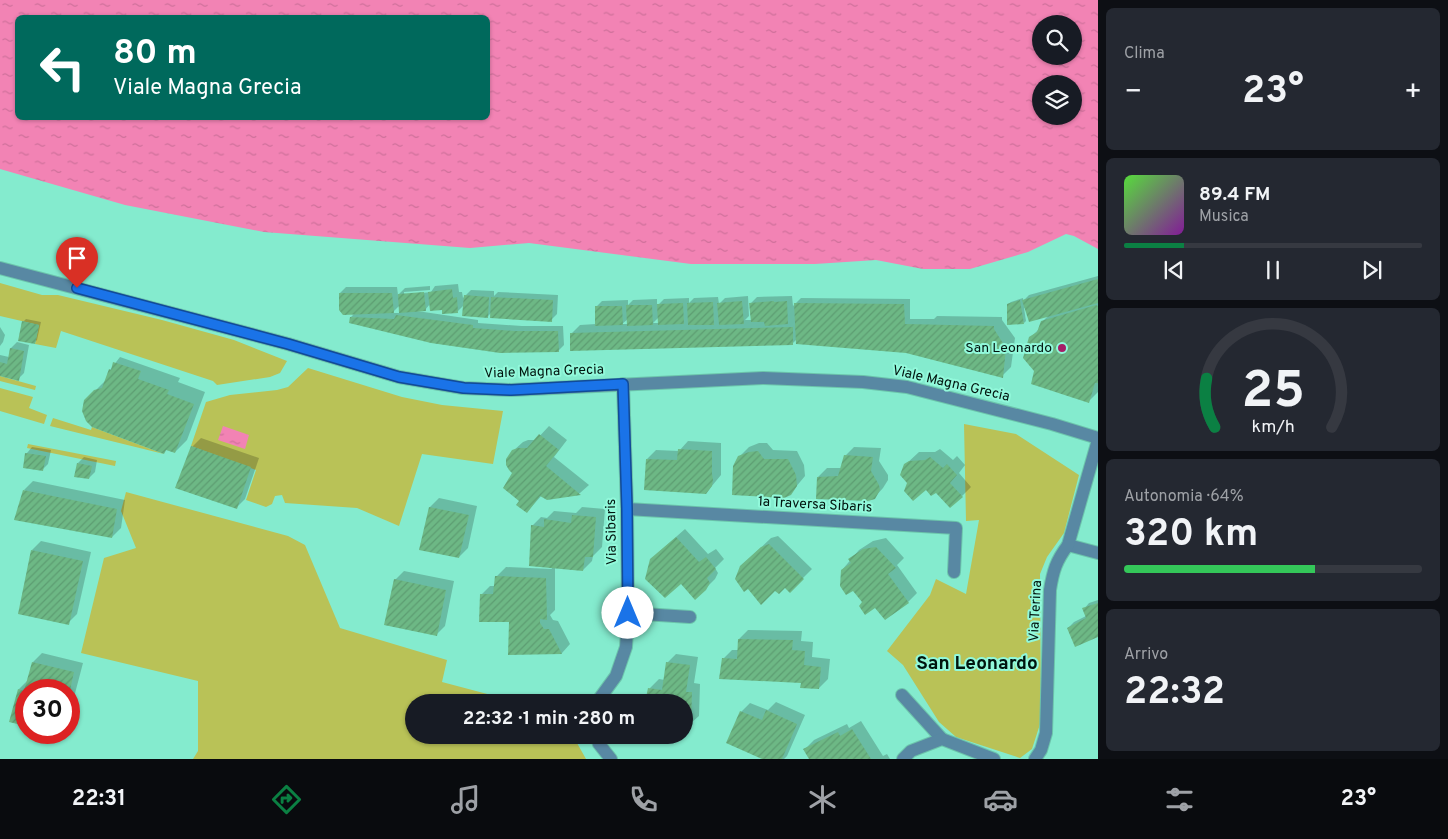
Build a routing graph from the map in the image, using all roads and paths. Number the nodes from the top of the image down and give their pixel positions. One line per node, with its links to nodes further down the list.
1 (0, 268): 2 (street, Viale Magna Grecia)
2 (623, 384): 3 (street, Viale Magna Grecia); 4 (street, Via Sibaris)
3 (1098, 439): 5 (street, Via Terina)
4 (627, 509): 7 (street, 1a Traversa Sibaris); 8 (street, Via Sibaris)
5 (1068, 545): 6 (street); 17 (street, Via Terina)
6 (1098, 553)
7 (954, 572)
8 (628, 613): 9 (street); 10 (street, Via Sibaris)
9 (690, 617)
10 (603, 694)
11 (902, 695): 12 (street)
12 (942, 739): 15 (street); 16 (street)
13 (599, 744): 14 (street)
14 (611, 759)
15 (903, 759)
16 (994, 759)
17 (1035, 759)

